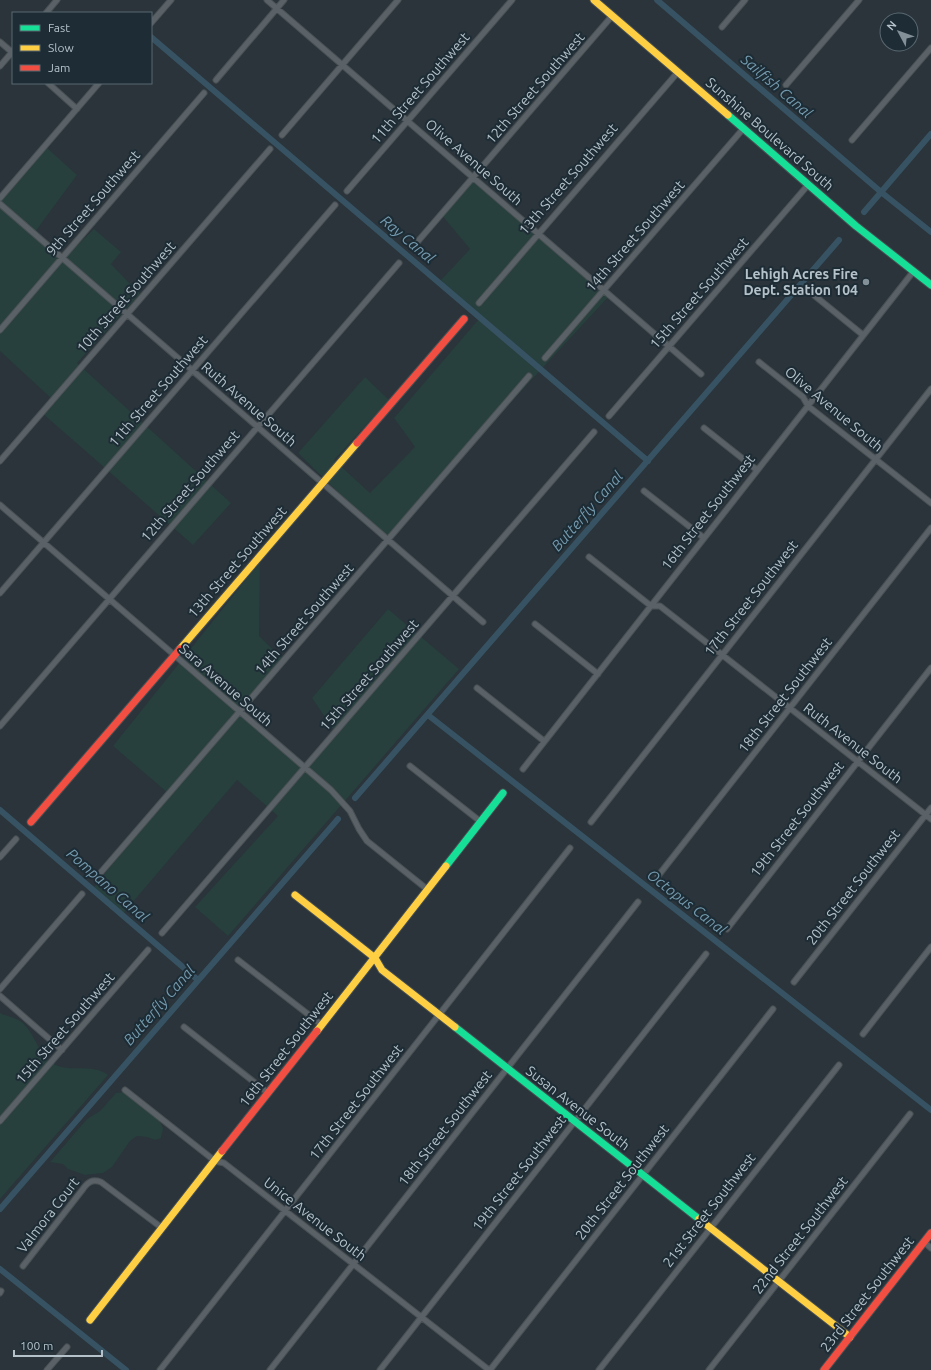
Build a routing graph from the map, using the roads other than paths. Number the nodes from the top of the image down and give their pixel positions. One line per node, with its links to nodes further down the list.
1 (57, 0): 11 (street)
2 (171, 0): 13 (street)
3 (267, 0): 10 (street, Olive Avenue South)
4 (284, 0): 10 (street)
5 (398, 0): 19 (street)
6 (512, 0): 28 (street, 11th Street Southwest)
7 (594, 0): 12 (street, Sunshine Boulevard South)
8 (745, 0): 14 (street)
9 (859, 0): 25 (street)
10 (277, 9): 19 (street, Olive Avenue South); 22 (street)
11 (47, 12)
12 (612, 16): 21 (street, Sunshine Boulevard South); 33 (street, 12th Street Southwest)
13 (152, 22)
14 (722, 27)
15 (0, 42): 17 (street)
16 (931, 48): 31 (street)
17 (12, 51)
18 (12, 53): 20 (street)
19 (342, 65): 28 (street, Olive Avenue South); 30 (street)
20 (0, 66)
21 (678, 72): 29 (street, Sunshine Boulevard South); 39 (street, 13th Street Southwest)
22 (216, 80)
23 (49, 84): 27 (street)
24 (98, 84): 27 (street)
25 (786, 85)
26 (204, 93): 41 (street, 9th Street Southwest)
27 (77, 109): 36 (street)
28 (407, 121): 33 (street, Olive Avenue South); 35 (street, 11th Street Southwest)
29 (743, 128): 34 (street, Sunshine Boulevard South); 45 (street, 14th Street Southwest)
30 (282, 135)
31 (852, 140)
32 (270, 149): 48 (street, 10th Street Southwest)
33 (473, 178): 39 (street, Olive Avenue South); 40 (street, 12th Street Southwest)
34 (808, 185): 43 (street, Sunshine Boulevard South); 52 (street, 15th Street Southwest)
35 (347, 192)
36 (0, 198)
37 (0, 204): 41 (street, Ruth Avenue South)
38 (335, 205): 55 (street, 11th Street Southwest)
39 (538, 234): 45 (street, Olive Avenue South); 47 (street, 13th Street Southwest)
40 (413, 247)
41 (62, 258): 48 (street, Ruth Avenue South); 50 (street, 9th Street Southwest)
42 (399, 263): 61 (street, 12th Street Southwest)
43 (913, 272): 44 (street, Sunshine Boulevard South); 51 (street, 16th Street Southwest)
44 (931, 285)
45 (603, 290): 52 (street, Olive Avenue South); 53 (street, 14th Street Southwest)
46 (815, 296): 51 (street)
47 (478, 303)
48 (127, 314): 55 (street, Ruth Avenue South); 65 (street, 10th Street Southwest)
49 (464, 319): 67 (street, 13th Street Southwest)
50 (0, 330)
51 (864, 335): 59 (street, 16th Street Southwest)
52 (669, 347): 56 (street, Olive Avenue South); 60 (street, 15th Street Southwest)
53 (545, 358)
54 (759, 362): 59 (street, Olive Avenue South)
55 (192, 370): 61 (street, Ruth Avenue South); 74 (street, 11th Street Southwest)
56 (701, 374)
57 (529, 376): 73 (street, 14th Street Southwest)
58 (931, 389): 64 (street, 17th Street Southwest)
59 (808, 406): 64 (street, Olive Avenue South); 66 (street, 16th Street Southwest)
60 (609, 416)
61 (258, 427): 67 (street, Ruth Avenue South); 78 (street, 12th Street Southwest)
62 (704, 428): 66 (street)
63 (594, 432): 77 (street, 15th Street Southwest)
64 (875, 460): 69 (street, Olive Avenue South); 82 (street, 17th Street Southwest)
65 (0, 461)
66 (757, 470): 72 (street, 16th Street Southwest)
67 (323, 483): 73 (street, Ruth Avenue South); 83 (street, 13th Street Southwest)
68 (644, 491): 72 (street)
69 (931, 503)
70 (0, 505): 74 (street, Sara Avenue South)
71 (931, 528): 87 (street, 18th Street Southwest)
72 (704, 538): 79 (street, 16th Street Southwest)
73 (389, 539): 77 (street, Ruth Avenue South); 88 (street, 14th Street Southwest)
74 (43, 543): 76 (street, 11th Street Southwest); 78 (street, Sara Avenue South)
75 (589, 557): 79 (street, Ruth Avenue South)
76 (0, 593)
77 (454, 596): 80 (street, Ruth Avenue South); 93 (street, 15th Street Southwest)
78 (109, 599): 83 (street, Sara Avenue South); 89 (street, 12th Street Southwest)
79 (651, 606): 82 (street, Ruth Avenue South); 85 (street, 16th Street Southwest)
80 (483, 622)
81 (535, 624): 85 (street)
82 (722, 655): 87 (street, Ruth Avenue South); 101 (street, 17th Street Southwest)
83 (174, 656): 88 (street, Sara Avenue South); 99 (street, 13th Street Southwest)
84 (931, 668): 91 (street, 19th Street Southwest)
85 (598, 674): 90 (street, 16th Street Southwest)
86 (477, 688): 90 (street)
87 (790, 708): 91 (street, Ruth Avenue South); 105 (street, 18th Street Southwest)
88 (239, 712): 93 (street, Sara Avenue South); 106 (street, 14th Street Southwest)
89 (0, 726)
90 (544, 741): 94 (street, 16th Street Southwest)
91 (858, 762): 97 (street, Ruth Avenue South); 111 (street, 19th Street Southwest)
92 (410, 766): 100 (street)
93 (304, 768): 107 (street, Sara Avenue South); 112 (street, 15th Street Southwest)
94 (523, 769)
95 (504, 793): 100 (street, 16th Street Southwest)
96 (931, 808): 97 (street, 20th Street Southwest)
97 (925, 815): 98 (street, Ruth Avenue South); 118 (street, 20th Street Southwest)
98 (931, 819)
99 (31, 822)
100 (481, 822): 107 (street, 16th Street Southwest)
101 (591, 822)
102 (16, 839): 104 (street)
103 (570, 848): 122 (street, 17th Street Southwest)
104 (0, 857)
105 (658, 876)
106 (96, 878)
107 (428, 890): 116 (street, 16th Street Southwest)
108 (82, 894): 119 (street)
109 (295, 895): 116 (street, Susan Avenue South)
110 (638, 902): 128 (street, 18th Street Southwest)
111 (727, 929)
112 (162, 933)
113 (931, 947): 125 (street)
114 (148, 950): 126 (street, 15th Street Southwest)
115 (706, 954): 133 (street, 19th Street Southwest)
116 (375, 958): 122 (street, Susan Avenue South); 123 (street, 16th Street Southwest)
117 (238, 960): 123 (street)
118 (794, 982)
119 (0, 989)
120 (0, 996): 126 (street)
121 (773, 1009): 135 (street, 20th Street Southwest)
122 (439, 1015): 128 (street, Susan Avenue South); 136 (street, 17th Street Southwest)
123 (322, 1025): 130 (street, 16th Street Southwest)
124 (184, 1027): 130 (street)
125 (863, 1034)
126 (62, 1050): 132 (street, 15th Street Southwest)
127 (839, 1065): 138 (street, 21st Street Southwest)
128 (507, 1068): 133 (street, Susan Avenue South); 142 (street, 18th Street Southwest)
129 (125, 1090): 134 (street, Unice Avenue South)
130 (268, 1093): 134 (street, 16th Street Southwest)
131 (910, 1114): 144 (street, 22nd Street Southwest)
132 (0, 1121)
133 (575, 1122): 135 (street, Susan Avenue South); 145 (street, 19th Street Southwest)
134 (215, 1161): 136 (street, Unice Avenue South); 137 (street, 16th Street Southwest)
135 (643, 1175): 138 (street, Susan Avenue South); 153 (street, 20th Street Southwest)
136 (286, 1210): 142 (street, Unice Avenue South); 150 (street, 17th Street Southwest)
137 (162, 1228): 143 (street, Valmora Court); 146 (street, 16th Street Southwest)
138 (710, 1228): 144 (street, Susan Avenue South); 154 (street, 21st Street Southwest)
139 (931, 1233): 140 (street, 23rd Street Southwest)
140 (924, 1242): 141 (street); 147 (street, 23rd Street Southwest)
141 (931, 1248)
142 (354, 1264): 145 (street, Unice Avenue South); 151 (street, 18th Street Southwest)
143 (23, 1266)
144 (778, 1281): 147 (street, Susan Avenue South); 155 (street, 22nd Street Southwest)
145 (421, 1317): 152 (street, 19th Street Southwest); 153 (street, Unice Avenue South)
146 (90, 1320)
147 (850, 1337): 156 (street, 23rd Street Southwest)
148 (68, 1347): 149 (street)
149 (47, 1370)
150 (160, 1370)
151 (270, 1370)
152 (380, 1370)
153 (489, 1370)
154 (599, 1370)
155 (709, 1370)
156 (824, 1370)

